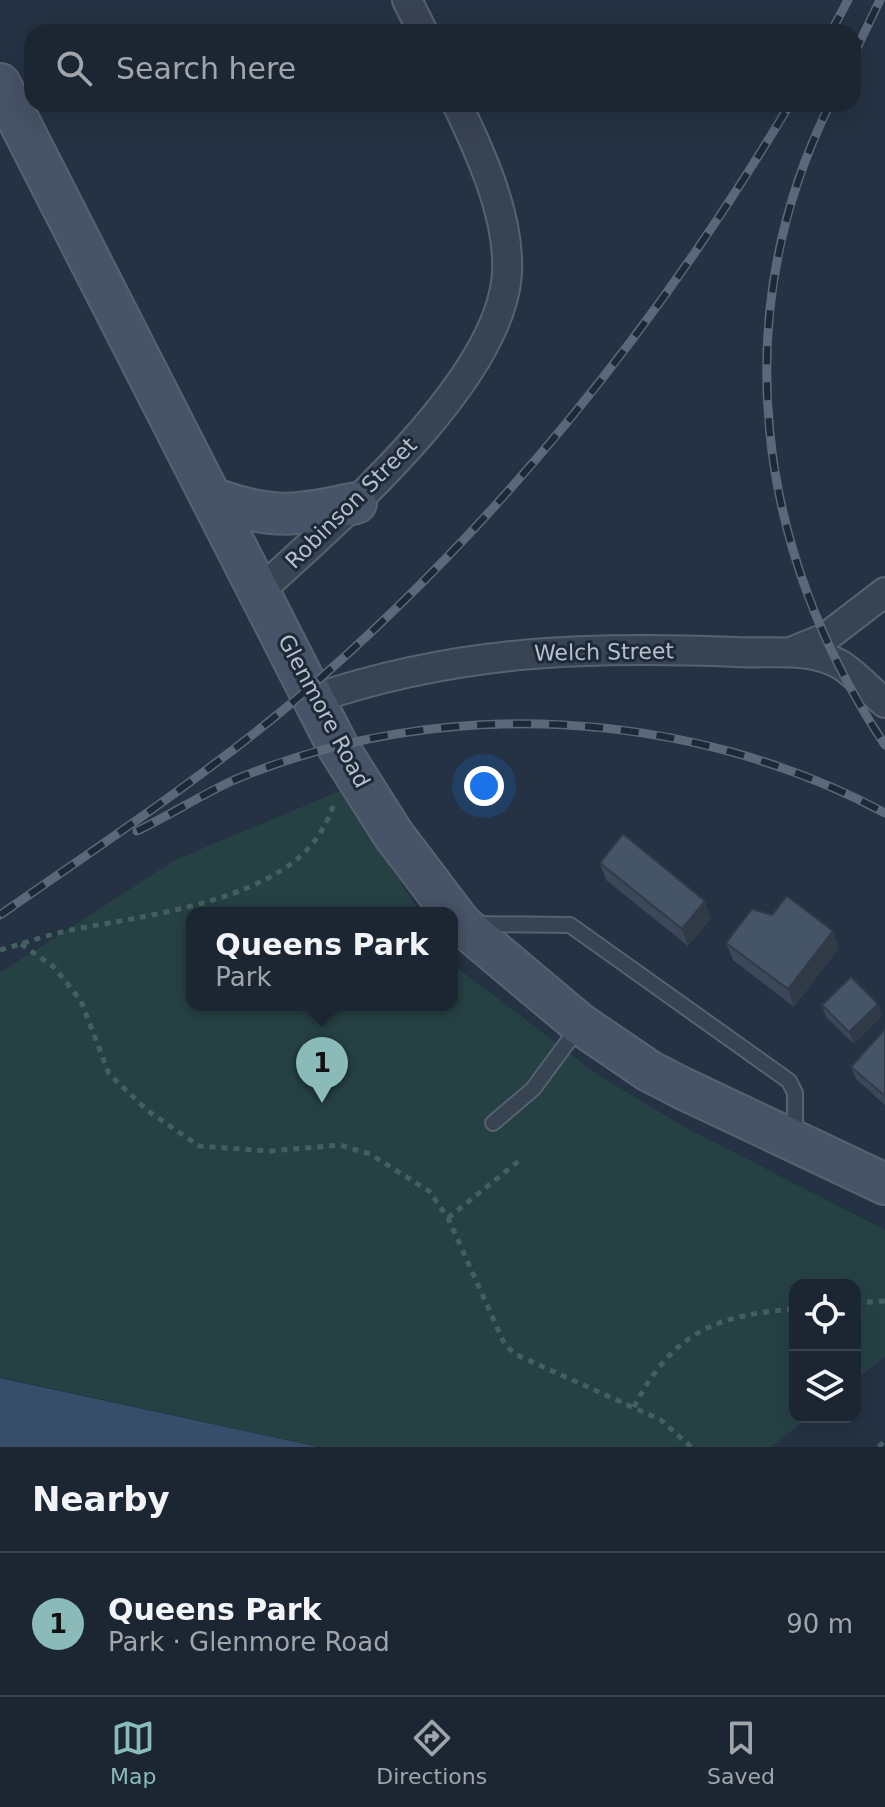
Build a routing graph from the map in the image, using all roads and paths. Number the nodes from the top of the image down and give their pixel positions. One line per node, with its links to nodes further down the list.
1 (407, 0): 2 (street)
2 (419, 24)
3 (0, 84): 6 (street, Glenmore Road)
4 (460, 112): 8 (street, Robinson Street)
5 (0, 115): 6 (lane)
6 (46, 176): 7 (street, Glenmore Road)
7 (212, 498): 8 (street); 9 (street, Glenmore Road)
8 (356, 503): 9 (street, Robinson Street)
9 (261, 590): 12 (street, Glenmore Road)
10 (885, 592): 11 (street)
11 (793, 651): 12 (street, Welch Street); 13 (street, Welch Street)
12 (313, 699): 17 (street, Glenmore Road)
13 (885, 703)
14 (330, 791): 16 (path)
15 (186, 907): 20 (path)
16 (187, 907)
17 (448, 907)
18 (458, 920): 19 (street, Glenmore Road)
19 (461, 924): 22 (street, Glenmore Road); 24 (lane)
20 (21, 944): 21 (path); 27 (path)
21 (0, 950)
22 (580, 1024): 23 (lane); 24 (street, Glenmore Road)
23 (493, 1123)
24 (795, 1141): 26 (street, Glenmore Road)
25 (520, 1160): 27 (path)
26 (885, 1184)
27 (448, 1218): 31 (path)
28 (885, 1301): 29 (path)
29 (861, 1303)
30 (789, 1309): 31 (path)
31 (634, 1407): 33 (path)
32 (885, 1440): 34 (path)
33 (691, 1447)
34 (879, 1447)

